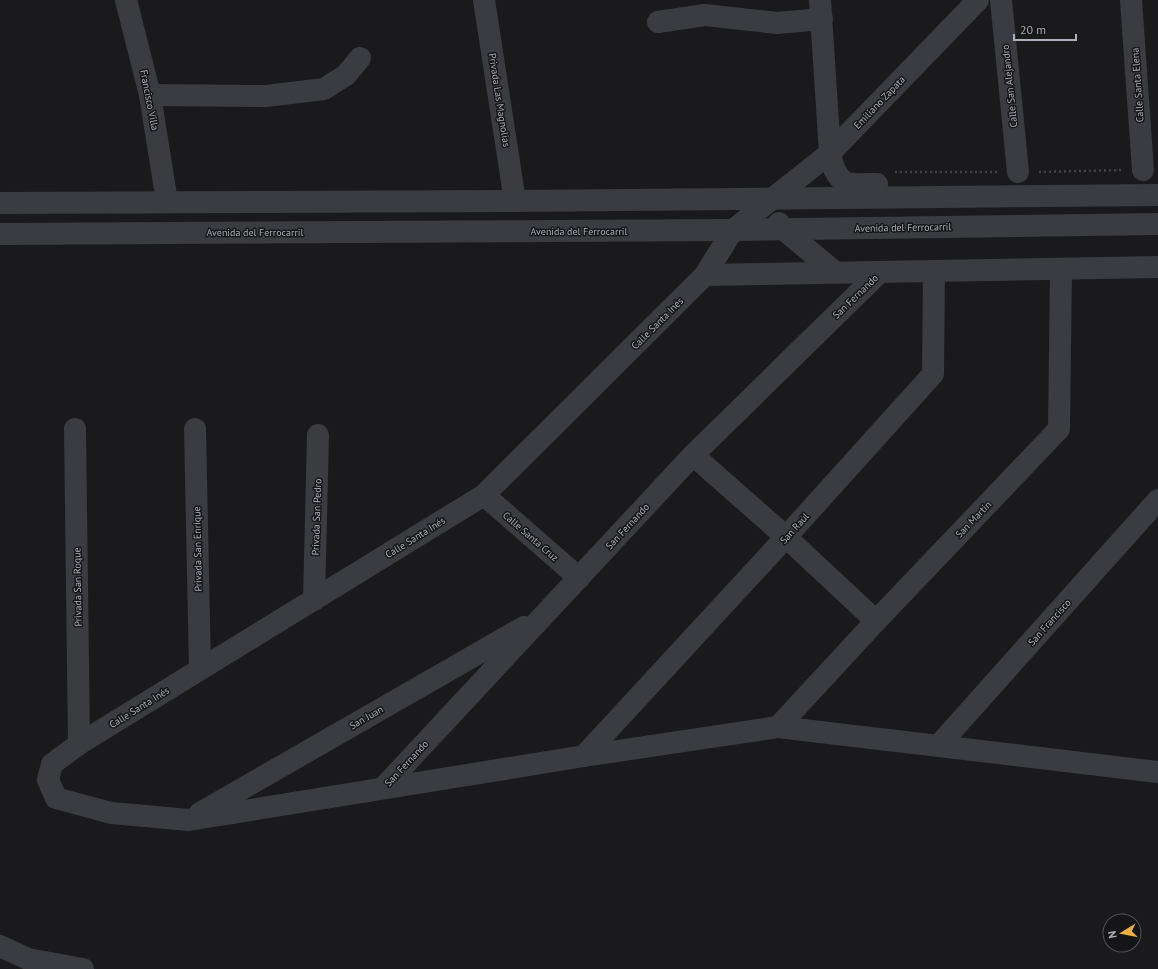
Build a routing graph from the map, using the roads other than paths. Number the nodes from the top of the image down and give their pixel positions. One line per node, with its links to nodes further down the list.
1 (126, 0): 9 (street, Francisco Villa)
2 (484, 0): 16 (street, Privada Las Magnolias)
3 (978, 0): 10 (street, Emiliano Zapata)
4 (1131, 0): 11 (street, Calle Santa Elena)
5 (1006, 4): 12 (street, Calle San Alejandro)
6 (821, 10): 7 (street); 10 (street)
7 (658, 22)
8 (360, 58): 9 (street)
9 (150, 95): 17 (street, Francisco Villa)
10 (830, 153): 14 (street); 15 (street, Emiliano Zapata)
11 (1143, 170)
12 (1018, 172)
13 (1158, 195): 14 (street)
14 (962, 197): 15 (street)
15 (774, 198): 16 (street); 20 (street); 21 (street, Emiliano Zapata)
16 (515, 201): 17 (street)
17 (168, 202): 18 (street)
18 (0, 203)
19 (1158, 224): 20 (street, Avenida del Ferrocarril)
20 (783, 229): 21 (street, Avenida del Ferrocarril); 26 (street)
21 (733, 230): 22 (street, Avenida del Ferrocarril); 28 (street, Calle Santa Inés)
22 (0, 234)
23 (1158, 267): 24 (street)
24 (1061, 269): 25 (street); 39 (street, San Martín)
25 (934, 271): 27 (street); 35 (street, San Raúl)
26 (835, 272): 27 (street); 28 (street)
27 (880, 272): 32 (street, San Fernando)
28 (705, 275): 33 (street, Calle Santa Inés)
29 (75, 429): 42 (street, Privada San Roque)
30 (195, 429): 40 (street, Privada San Enrique)
31 (318, 435): 37 (street, Privada San Pedro)
32 (693, 455): 35 (street); 36 (street, San Fernando)
33 (484, 495): 36 (street, Calle Santa Cruz); 37 (street, Calle Santa Inés)
34 (1158, 500): 43 (street, San Francisco)
35 (786, 537): 39 (street); 44 (street, San Raúl)
36 (579, 578): 38 (street, San Fernando)
37 (314, 600): 40 (street, Calle Santa Inés)
38 (544, 615): 46 (street, San Fernando); 47 (street, San Juan)
39 (876, 621): 41 (street, San Martín)
40 (200, 669): 42 (street, Calle Santa Inés)
41 (778, 727): 43 (street); 44 (street)
42 (79, 744): 47 (street, Calle Santa Inés)
43 (939, 745): 45 (street)
44 (584, 756): 46 (street)
45 (1158, 772)
46 (383, 788): 47 (street)
47 (188, 820)
48 (0, 946): 49 (street)
49 (83, 969)

